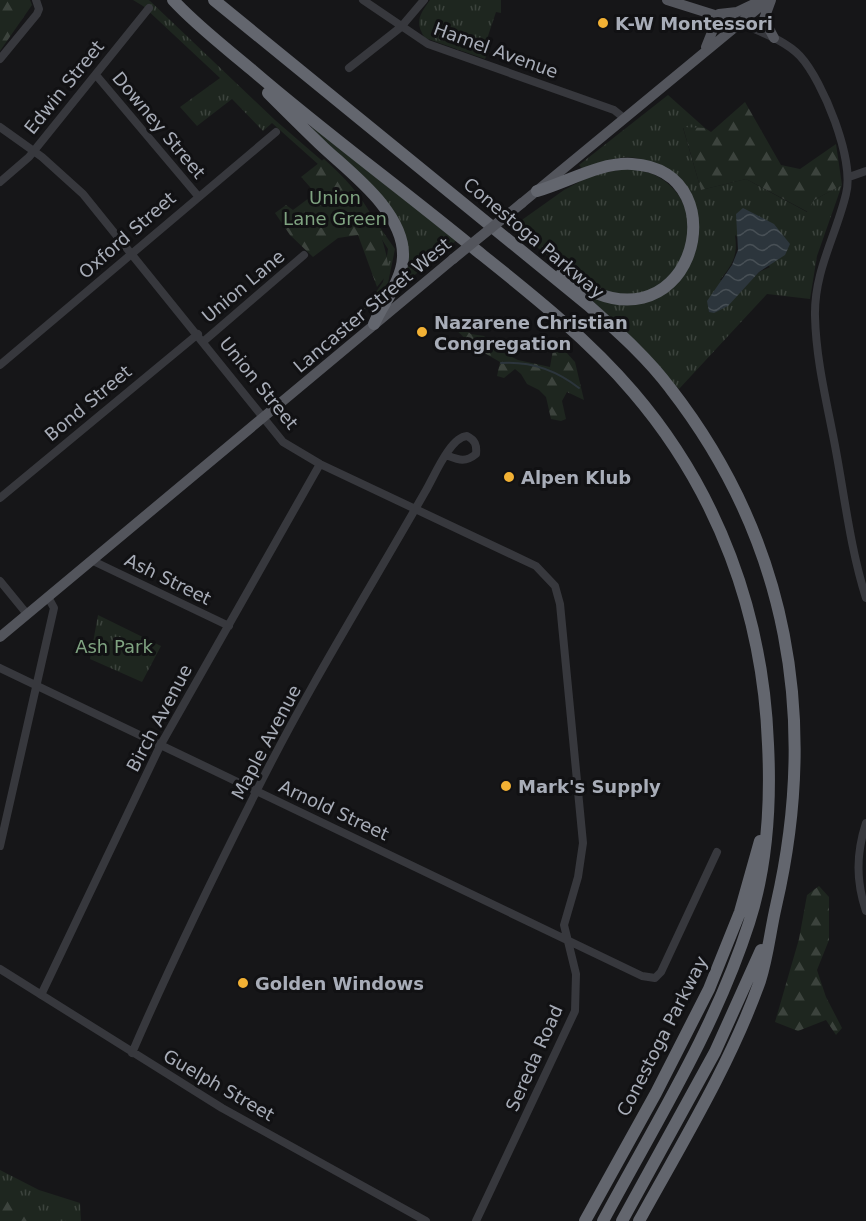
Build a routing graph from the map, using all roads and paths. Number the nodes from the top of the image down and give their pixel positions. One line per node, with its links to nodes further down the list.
1 (36, 0): 16 (street)
2 (173, 0): 14 (highway, Conestoga Parkway)
3 (214, 0): 25 (highway, Conestoga Parkway)
4 (363, 0): 12 (street, Hamel Avenue)
5 (424, 0): 12 (street)
6 (667, 0): 10 (main road)
7 (761, 0): 10 (main road)
8 (769, 0): 11 (main road, Lancaster Street West); 13 (main road)
9 (149, 8): 18 (street, Edwin Street)
10 (706, 13): 11 (main road); 15 (main road)
11 (740, 23): 13 (street); 15 (main road, Lancaster Street West)
12 (401, 27): 17 (street); 19 (street, Hamel Avenue)
13 (774, 38): 24 (street)
14 (222, 44): 31 (highway); 52 (highway, Conestoga Parkway)
15 (704, 51): 19 (main road, Lancaster Street West)
16 (0, 59)
17 (349, 68)
18 (96, 75): 22 (street, Edwin Street); 28 (street, Downey Street)
19 (624, 118): 27 (main road, Lancaster Street West)
20 (0, 127): 22 (street, Union Street)
21 (276, 132): 28 (street, Oxford Street)
22 (35, 151): 26 (street, Edwin Street); 29 (street, Union Street)
23 (866, 171): 24 (street)
24 (849, 177): 42 (street)
25 (434, 179): 27 (highway); 56 (highway, Conestoga Parkway)
26 (0, 182)
27 (537, 191): 31 (main road, Lancaster Street West, bridge)
28 (198, 196): 29 (street, Oxford Street)
29 (132, 253): 32 (street, Union Street); 33 (street, Oxford Street)
30 (304, 255): 32 (street, Union Lane)
31 (374, 324): 34 (main road, Lancaster Street West)
32 (201, 337): 34 (street, Union Street); 37 (street, Bond Street)
33 (0, 365)
34 (263, 417): 36 (street, Union Street); 39 (main road, Lancaster Street West)
35 (446, 455): 38 (street, Maple Avenue)
36 (320, 464): 38 (street, Union Street); 44 (street, Birch Avenue)
37 (0, 498)
38 (416, 509): 46 (street, Union Street); 50 (street, Maple Avenue)
39 (93, 561): 41 (main road, Lancaster Street West); 44 (street, Ash Street)
40 (0, 581): 43 (street)
41 (48, 597): 43 (main road, Lancaster Street West); 48 (street)
42 (866, 598)
43 (27, 614): 45 (main road, Lancaster Street West)
44 (229, 626): 49 (street, Birch Avenue)
45 (0, 637)
46 (565, 650): 57 (street, Sereda Road)
47 (0, 668): 48 (street, Arnold Street)
48 (37, 685): 49 (street, Arnold Street); 53 (street)
49 (160, 746): 50 (street, Arnold Street); 59 (street, Birch Avenue)
50 (256, 791): 57 (street, Arnold Street); 60 (street, Maple Avenue)
51 (866, 823): 55 (street)
52 (766, 826): 63 (highway, Conestoga Parkway); 64 (highway, Conestoga Parkway)
53 (0, 846)
54 (717, 852): 57 (street, Arnold Street)
55 (866, 911)
56 (774, 916): 65 (highway, Conestoga Parkway); 66 (highway, Conestoga Parkway)
57 (568, 941): 62 (street, Sereda Road)
58 (0, 969): 59 (street, Guelph Street)
59 (41, 995): 60 (street, Guelph Street)
60 (132, 1053): 61 (street, Guelph Street)
61 (426, 1221)
62 (476, 1221)
63 (585, 1221)
64 (603, 1221)
65 (622, 1221)
66 (639, 1221)

